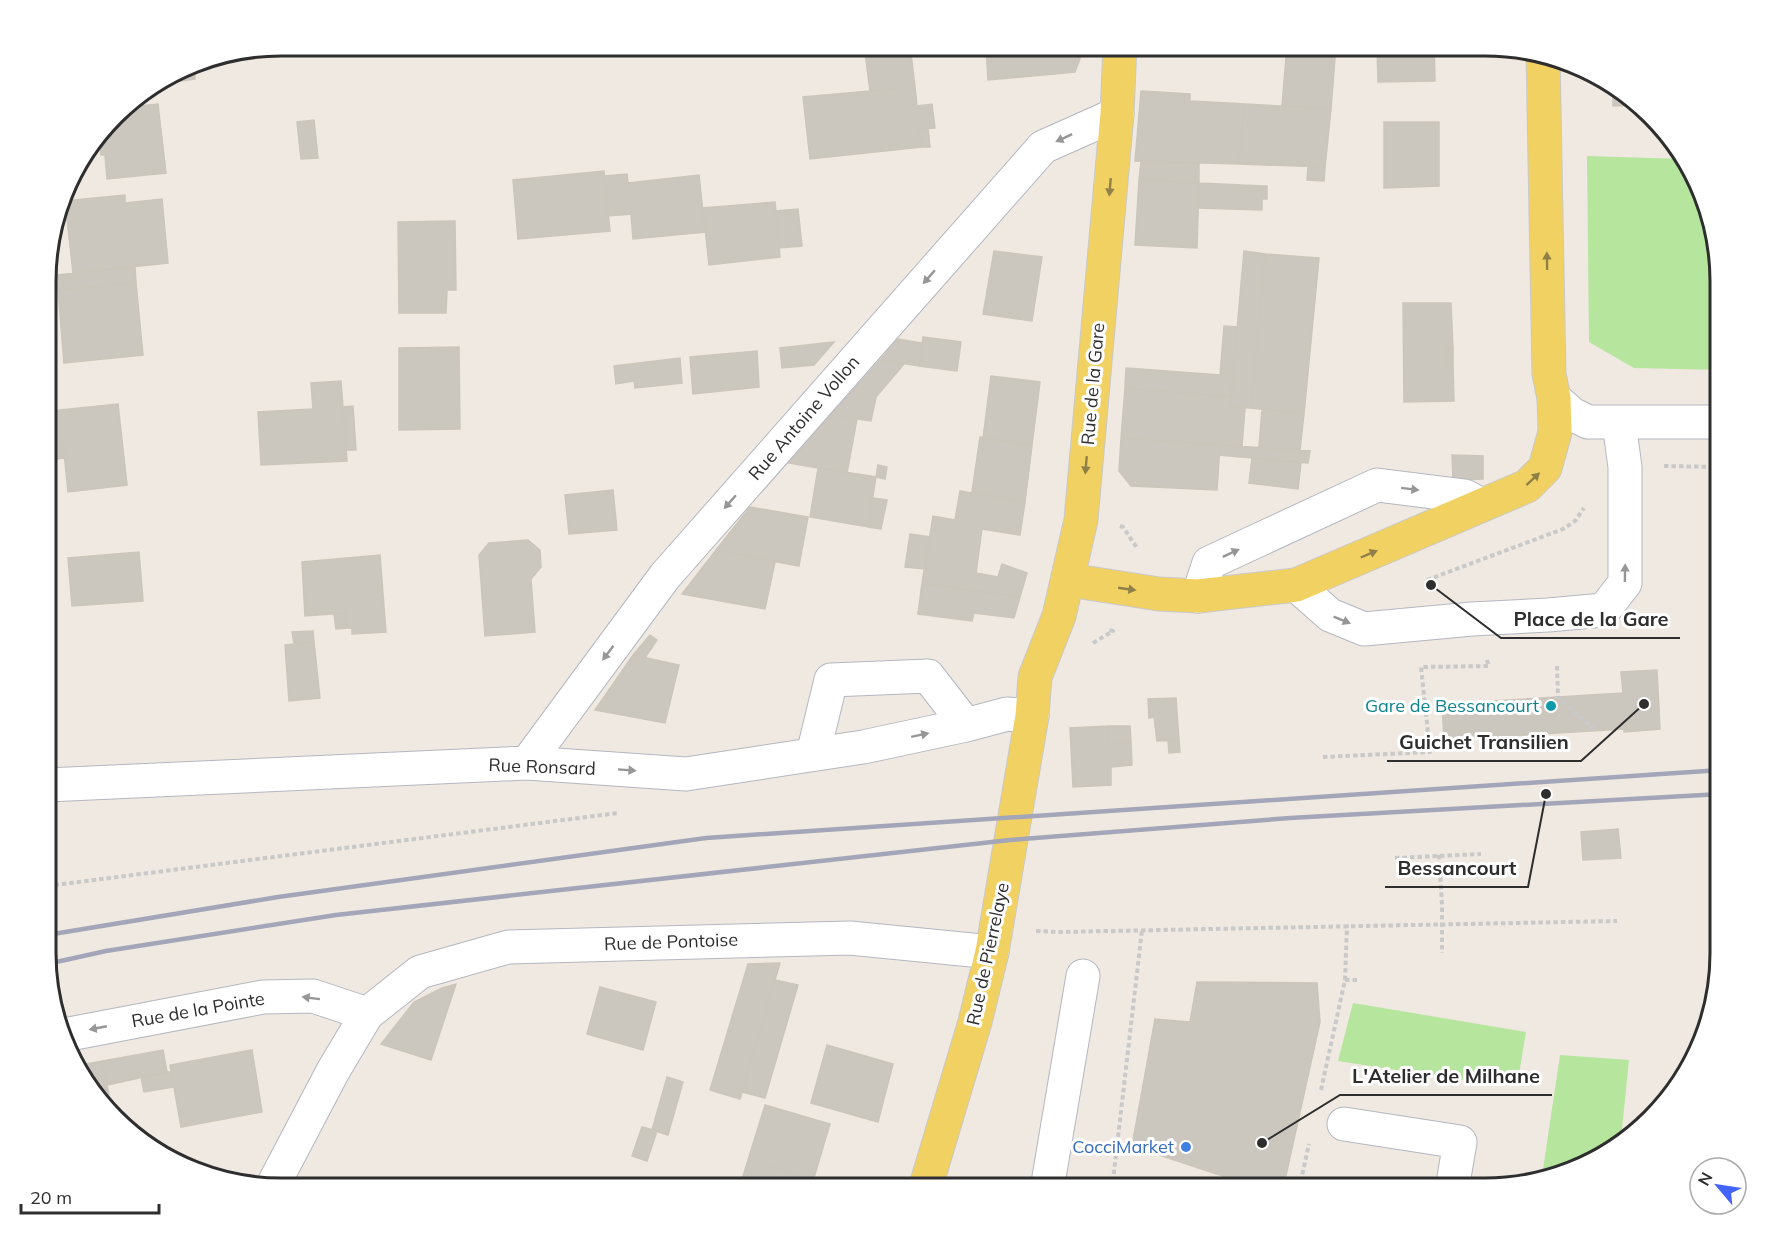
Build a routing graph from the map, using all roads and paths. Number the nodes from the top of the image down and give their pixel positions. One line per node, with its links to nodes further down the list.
1 (1120, 56): 3 (main road, Rue de la Gare)
2 (1543, 63): 4 (main road, one-way to 2)
3 (1117, 114): 10 (main road, Rue de la Gare, one-way to 10); 22 (street, Rue Antoine Vollon, one-way to 22)
4 (1554, 399): 6 (street); 9 (main road, one-way to 4)
5 (1710, 422): 6 (street)
6 (1619, 423): 13 (street, one-way to 6)
7 (1697, 466): 8 (path)
8 (1710, 467)
9 (1481, 505): 13 (main road, one-way to 9); 14 (street, one-way to 9)
10 (1081, 520): 11 (path); 12 (main road, Rue de la Gare)
11 (1139, 552)
12 (1069, 580): 14 (main road, one-way to 14); 17 (main road, Rue de la Gare)
13 (1296, 585): 14 (main road)
14 (1198, 596)
15 (1489, 666): 21 (path)
16 (1557, 666): 19 (path)
17 (1032, 716): 18 (street, Rue Ronsard); 33 (main road, Rue de Pierrelaye)
18 (966, 725): 20 (street, Rue Ronsard, one-way to 18); 20 (street)
19 (1596, 731)
20 (813, 754): 22 (street, Rue Ronsard, one-way to 20)
21 (1323, 757)
22 (527, 763): 23 (street, Rue Ronsard)
23 (56, 785)
24 (628, 812): 28 (path)
25 (1481, 854): 26 (path)
26 (1439, 855): 27 (path); 30 (path)
27 (1395, 858)
28 (56, 885)
29 (1617, 921): 30 (path)
30 (1443, 924): 31 (path); 34 (path)
31 (1347, 925): 32 (path); 36 (path)
32 (1142, 930): 33 (path); 46 (path)
33 (994, 940): 38 (street, Rue de Pontoise); 44 (main road, Rue de Pierrelaye)
34 (1442, 953)
35 (1083, 976): 45 (street)
36 (1345, 980): 37 (path); 40 (path)
37 (1359, 980)
38 (367, 1014): 39 (street, Rue de la Pointe, one-way to 39); 43 (street)
39 (70, 1034)
40 (1319, 1096)
41 (1344, 1124): 48 (street)
42 (1309, 1142): 47 (path)
43 (276, 1178)
44 (932, 1178)
45 (1049, 1178)
46 (1113, 1178)
47 (1301, 1178)
48 (1454, 1178)

